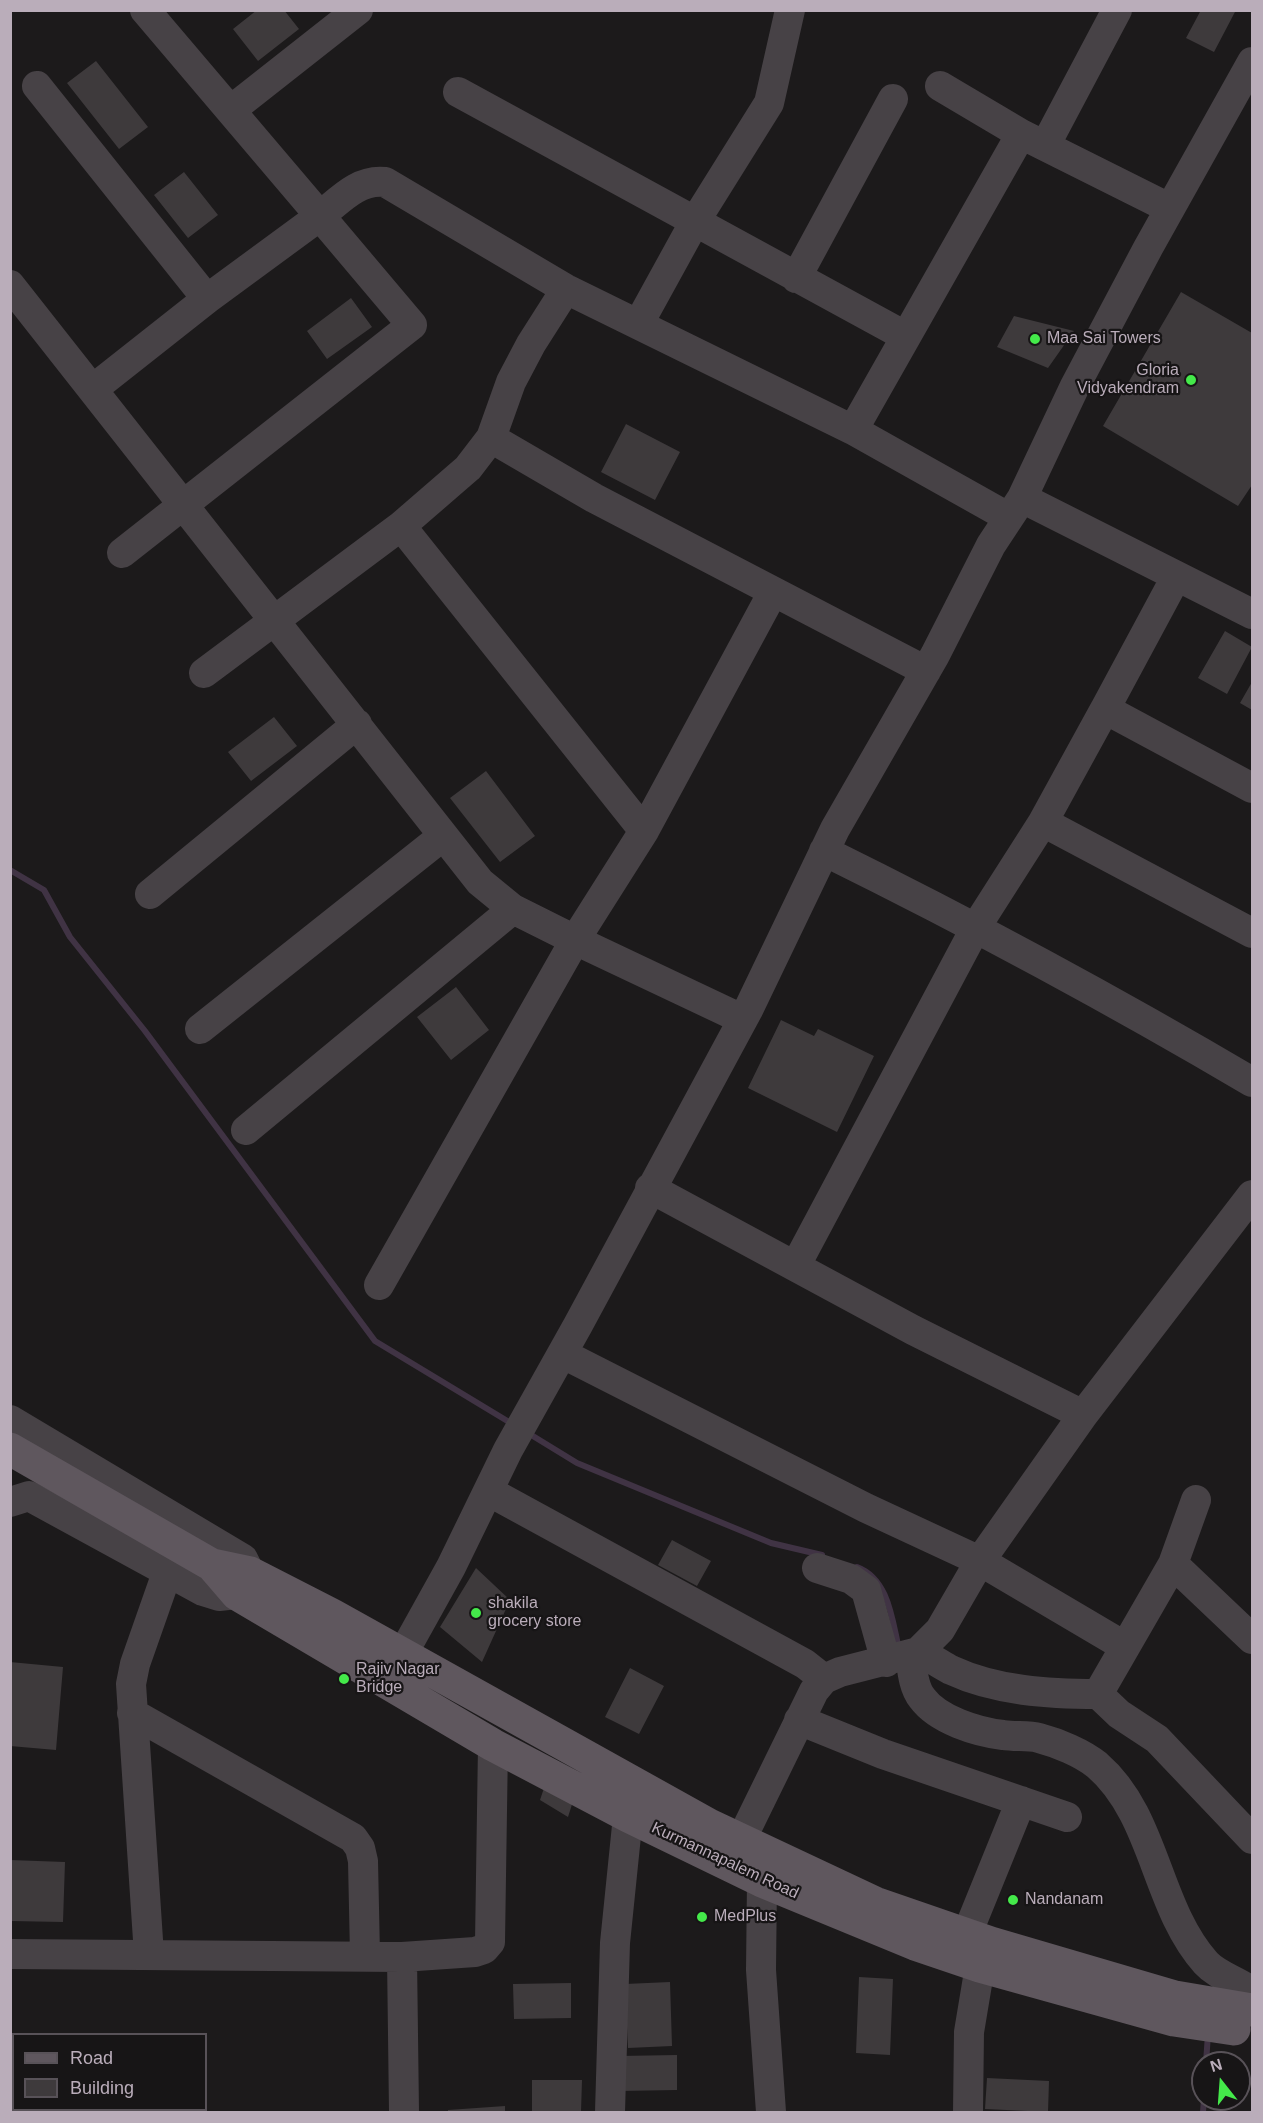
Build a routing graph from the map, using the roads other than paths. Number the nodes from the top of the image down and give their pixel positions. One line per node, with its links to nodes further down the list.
1 (145, 10): 10 (street)
2 (358, 10): 10 (street)
3 (790, 10): 14 (street)
4 (1118, 10): 11 (street)
5 (1252, 62): 12 (street)
6 (37, 86): 18 (street)
7 (940, 86): 11 (street)
8 (458, 92): 14 (street)
9 (893, 99): 15 (street)
10 (231, 110): 13 (street)
11 (1033, 139): 12 (street); 20 (street)
12 (1169, 208): 25 (street)
13 (320, 216): 17 (street); 18 (street); 24 (street)
14 (694, 223): 15 (street); 19 (street)
15 (796, 278): 20 (street)
16 (10, 285): 21 (street)
17 (566, 289): 19 (street); 23 (street)
18 (207, 299): 21 (street)
19 (639, 323): 22 (street)
20 (905, 336): 22 (street)
21 (93, 389): 24 (street)
22 (853, 430): 25 (street)
23 (491, 438): 26 (street); 29 (street)
24 (184, 503): 27 (street); 31 (street)
25 (1015, 507): 28 (street); 32 (street)
26 (401, 526): 31 (street); 38 (street)
27 (122, 553)
28 (1176, 577): 30 (street); 34 (street)
29 (773, 591): 32 (street); 38 (street)
30 (1252, 614)
31 (275, 619): 33 (street); 35 (street)
32 (926, 671): 40 (street)
33 (204, 673)
34 (1105, 709): 36 (street); 37 (street)
35 (357, 724): 39 (street); 41 (street)
36 (1252, 788)
37 (1043, 822): 43 (street); 44 (street)
38 (644, 831): 45 (street)
39 (443, 836): 42 (street); 47 (street)
40 (824, 851): 43 (street); 46 (street)
41 (150, 894)
42 (513, 909): 45 (street); 49 (street)
43 (976, 927): 48 (street); 52 (street)
44 (1252, 933)
45 (574, 940): 46 (street); 53 (street)
46 (742, 1019): 50 (street)
47 (200, 1029)
48 (1252, 1082)
49 (246, 1130)
50 (650, 1188): 52 (street); 54 (street)
51 (1252, 1195): 55 (street)
52 (796, 1265): 55 (street)
53 (379, 1285)
54 (563, 1354): 58 (street); 61 (street)
55 (1083, 1415): 61 (street)
56 (10, 1420): 65 (street)
57 (10, 1449): 65 (main road, Kurmannapalem Road)
58 (490, 1492): 69 (street); 70 (street)
59 (17, 1495): 64 (street)
60 (1196, 1500): 62 (street)
61 (980, 1561): 67 (street); 68 (street)
62 (1173, 1564): 66 (street); 67 (street)
63 (817, 1568): 68 (street)
64 (168, 1570): 65 (street); 72 (street)
65 (244, 1584): 69 (main road, Kurmannapalem Road)
66 (1252, 1639)
67 (1124, 1646): 71 (street)
68 (903, 1657): 70 (street); 71 (street); 87 (street)
69 (395, 1668): 74 (main road, Kurmannapalem Road); 79 (main road, Kurmannapalem Road)
70 (824, 1679): 73 (street)
71 (1098, 1694): 78 (street)
72 (132, 1713): 83 (street); 84 (street)
73 (799, 1720): 75 (street); 79 (street)
74 (493, 1745): 76 (main road, Kurmannapalem Road); 85 (street)
75 (1021, 1801): 77 (street); 81 (street)
76 (628, 1816): 80 (main road, Kurmannapalem Road); 91 (street)
77 (1067, 1817)
78 (1252, 1839)
79 (741, 1840): 81 (main road, Kurmannapalem Road)
80 (762, 1881): 86 (main road, Kurmannapalem Road); 92 (street)
81 (967, 1934): 88 (main road, Kurmannapalem Road)
82 (10, 1954): 83 (street)
83 (149, 1955): 84 (street)
84 (365, 1955): 85 (street)
85 (402, 1957): 90 (street)
86 (980, 1966): 88 (main road, Kurmannapalem Road); 93 (street)
87 (1252, 2010): 88 (main road, Kurmannapalem Road)
88 (1209, 2014): 89 (main road, Kurmannapalem Road)
89 (1252, 2032)
90 (404, 2112)
91 (610, 2112)
92 (771, 2112)
93 (968, 2112)

